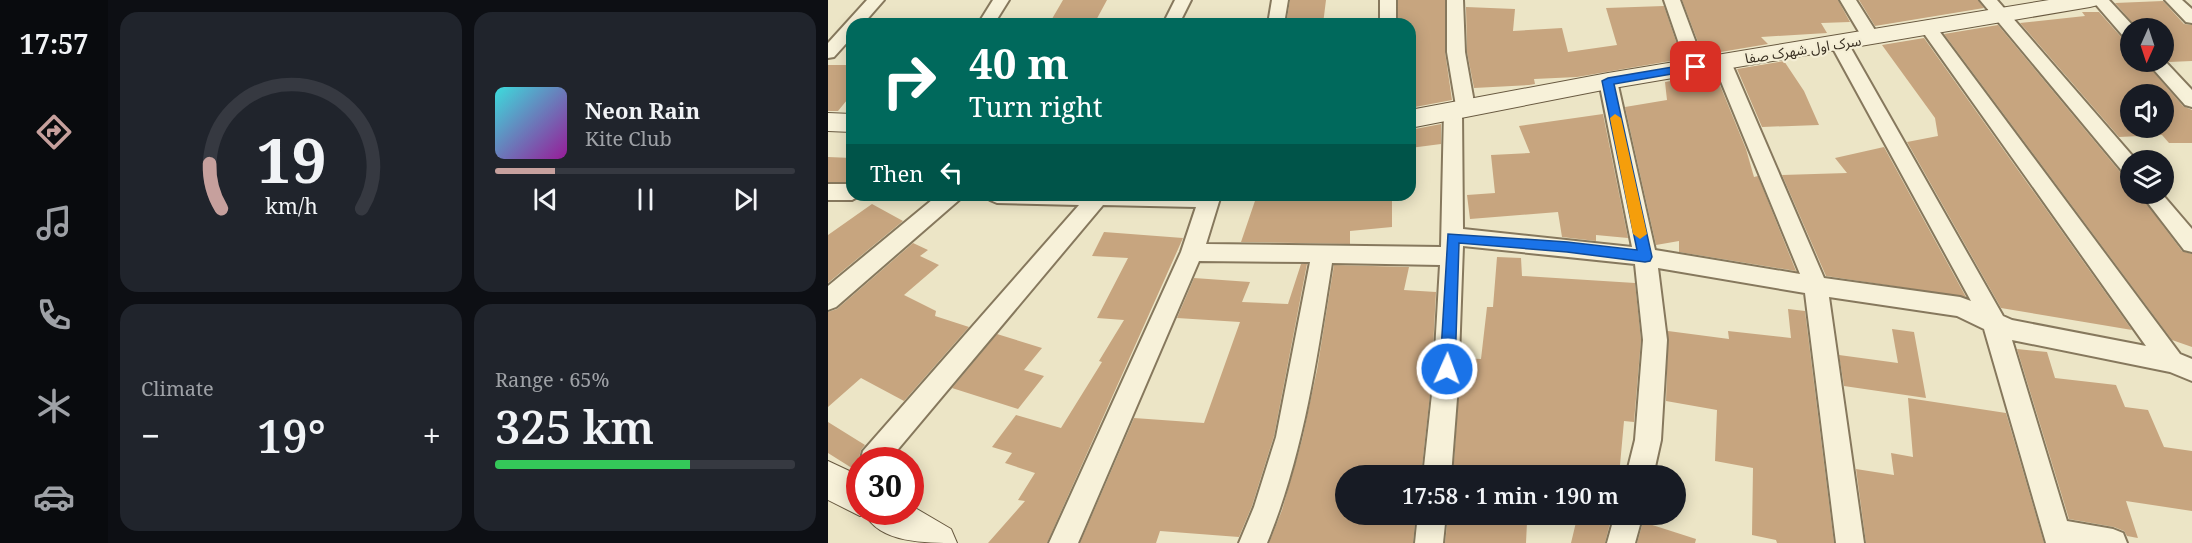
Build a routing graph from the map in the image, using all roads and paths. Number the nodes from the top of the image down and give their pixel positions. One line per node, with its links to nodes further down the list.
1 (876, 0): 13 (street)
2 (1001, 0): 14 (street)
3 (1183, 0): 15 (street)
4 (1280, 0): 16 (street)
5 (1388, 0): 17 (street)
6 (1455, 0): 30 (street)
7 (1672, 0): 26 (street)
8 (1848, 0): 22 (street)
9 (2090, 0): 12 (street, سرک اول شهرک صفا)
10 (2100, 0): 19 (street)
11 (2174, 0): 18 (street)
12 (1994, 8): 20 (street, سرک اول شهرک صفا); 34 (street)
13 (859, 18)
14 (990, 18)
15 (1174, 18)
16 (1277, 18)
17 (1388, 18)
18 (2192, 18)
19 (2120, 22)
20 (1929, 28): 22 (street, سرک اول شهرک صفا); 49 (street)
21 (846, 33): 24 (street)
22 (1871, 38): 23 (street, سرک اول شهرک صفا)
23 (1839, 43): 25 (street, سرک اول شهرک صفا); 48 (street)
24 (828, 53)
25 (1722, 62): 26 (street, سرک اول شهرک صفا); 46 (street)
26 (1696, 67): 28 (street, سرک اول شهرک صفا)
27 (2165, 72): 29 (street)
28 (1608, 81): 30 (street, سرک اول شهرک صفا); 45 (street)
29 (2192, 101)
30 (1459, 110): 31 (street, سرک اول شهرک صفا); 42 (street)
31 (1416, 118)
32 (828, 122): 33 (street)
33 (846, 123)
34 (2120, 155)
35 (828, 192): 36 (street)
36 (846, 192)
37 (945, 201): 47 (street)
38 (1094, 201): 50 (street)
39 (1209, 201): 43 (street)
40 (2159, 204): 41 (street)
41 (2192, 244)
42 (1452, 247): 44 (street); 45 (street); 51 (street)
43 (1192, 252): 44 (street); 57 (street)
44 (1323, 253): 58 (street)
45 (1645, 257): 46 (street); 52 (street)
46 (1816, 286): 48 (street); 61 (street)
47 (828, 300)
48 (1994, 321): 49 (street); 62 (street)
49 (2181, 366)
50 (883, 447)
51 (1438, 465)
52 (1642, 465)
53 (906, 525): 56 (street)
54 (1431, 525): 59 (street)
55 (1626, 525): 60 (street)
56 (937, 543)
57 (1063, 543)
58 (1253, 543)
59 (1429, 543)
60 (1621, 543)
61 (1850, 543)
62 (2113, 543)

